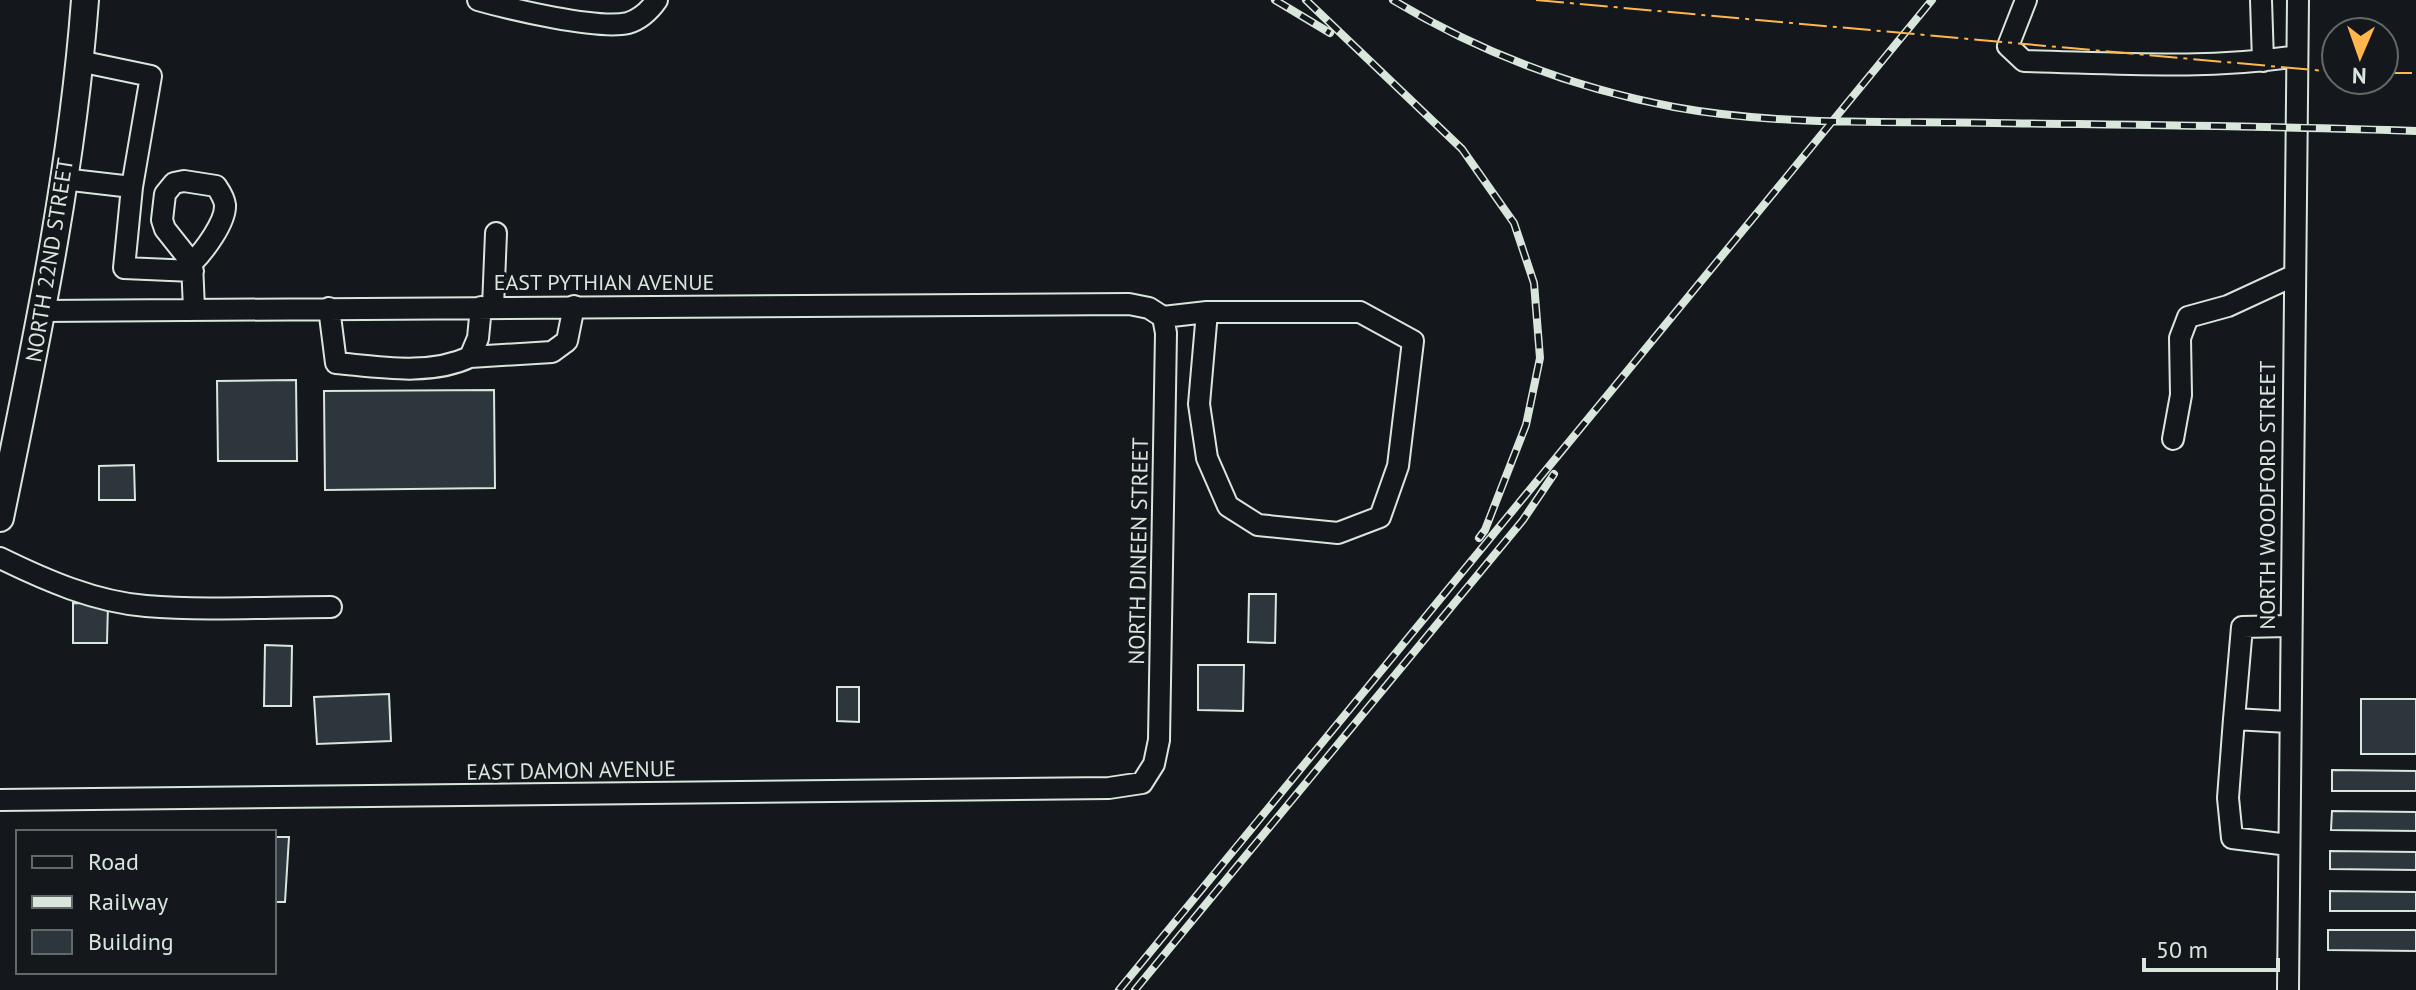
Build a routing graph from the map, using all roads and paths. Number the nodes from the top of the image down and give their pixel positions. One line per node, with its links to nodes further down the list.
1 (85, 0): 8 (main road, NORTH 22ND STREET)
2 (478, 0): 3 (street)
3 (657, 0)
4 (2026, 0): 9 (street)
5 (2261, 0): 9 (street)
6 (2298, 0): 7 (street, NORTH WOODFORD STREET)
7 (2297, 56): 9 (street); 13 (street, NORTH WOODFORD STREET)
8 (79, 61): 10 (main road, NORTH 22ND STREET); 11 (street)
9 (2263, 61)
10 (63, 179): 11 (street); 18 (main road, NORTH 22ND STREET)
11 (132, 187): 17 (street)
12 (496, 233): 15 (street)
13 (2293, 276): 22 (street); 26 (street, NORTH WOODFORD STREET)
14 (574, 306): 15 (street, EAST PYTHIAN AVENUE); 20 (street, EAST PYTHIAN AVENUE); 21 (street)
15 (487, 307): 16 (street, EAST PYTHIAN AVENUE); 21 (street)
16 (329, 308): 17 (street, EAST PYTHIAN AVENUE); 21 (street)
17 (194, 309): 18 (street, EAST PYTHIAN AVENUE)
18 (42, 311): 23 (main road, NORTH 22ND STREET)
19 (1207, 312): 19 (street); 20 (street)
20 (1163, 317): 29 (street, NORTH DINEEN STREET)
21 (470, 357)
22 (2173, 439)
23 (1, 511)
24 (0, 558): 25 (street)
25 (331, 607)
26 (2291, 626): 27 (street); 28 (street, NORTH WOODFORD STREET)
27 (2234, 719): 28 (street); 31 (street)
28 (2290, 722): 31 (street, NORTH WOODFORD STREET)
29 (1142, 783): 30 (street, EAST DAMON AVENUE)
30 (0, 800)
31 (2289, 845): 32 (street, NORTH WOODFORD STREET)
32 (2288, 990)

